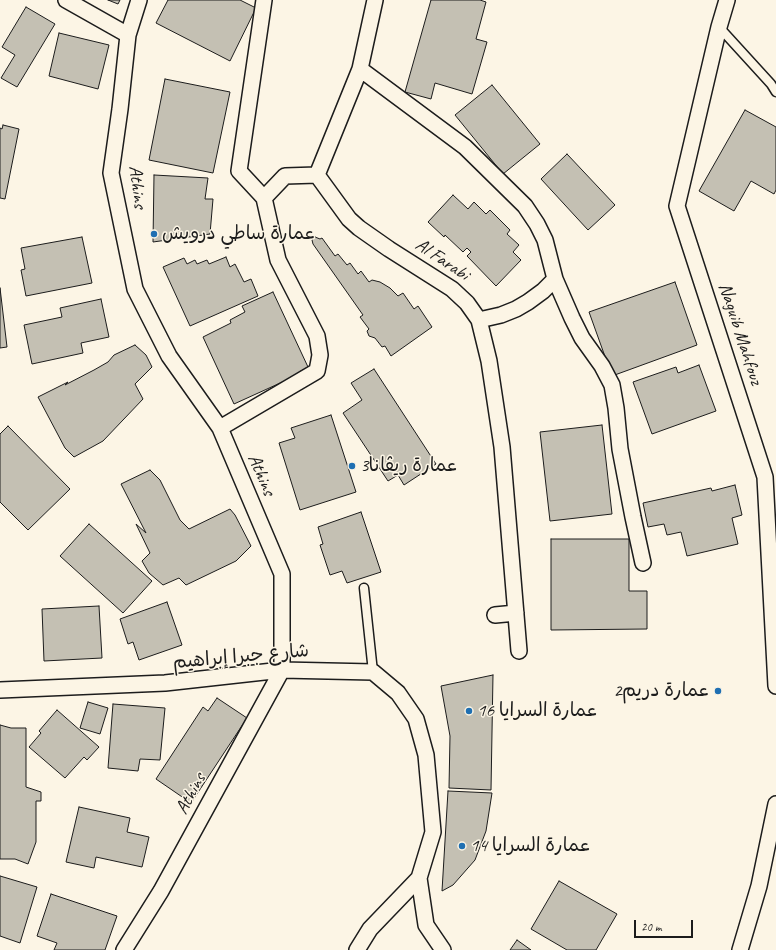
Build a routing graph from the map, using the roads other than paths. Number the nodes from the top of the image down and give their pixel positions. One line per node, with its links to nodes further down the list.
1 (66, 0): 7 (street)
2 (139, 0): 7 (street, Athins)
3 (264, 0): 11 (street)
4 (375, 0): 8 (street)
5 (727, 0): 6 (street, Naguib Mahfouz)
6 (719, 27): 9 (lane); 22 (street, Naguib Mahfouz)
7 (128, 35): 14 (street, Athins)
8 (360, 69): 10 (street); 12 (street)
9 (776, 92)
10 (317, 174): 11 (street); 13 (street, Al Farabi)
11 (264, 198): 14 (street)
12 (556, 279): 13 (street); 15 (street)
13 (479, 320): 17 (street)
14 (220, 428): 20 (street, Athins)
15 (643, 563)
16 (364, 588): 21 (lane)
17 (516, 613): 18 (street); 19 (street)
18 (495, 615)
19 (519, 651)
20 (282, 670): 21 (street, شارع جبرا إبراهيم); 23 (street, شارع جبرا إبراهيم); 26 (street, Athins)
21 (373, 672): 25 (street)
22 (776, 686)
23 (0, 690)
24 (776, 804): 29 (street)
25 (419, 878): 27 (street); 28 (street)
26 (124, 950)
27 (357, 950)
28 (443, 950)
29 (740, 950)

